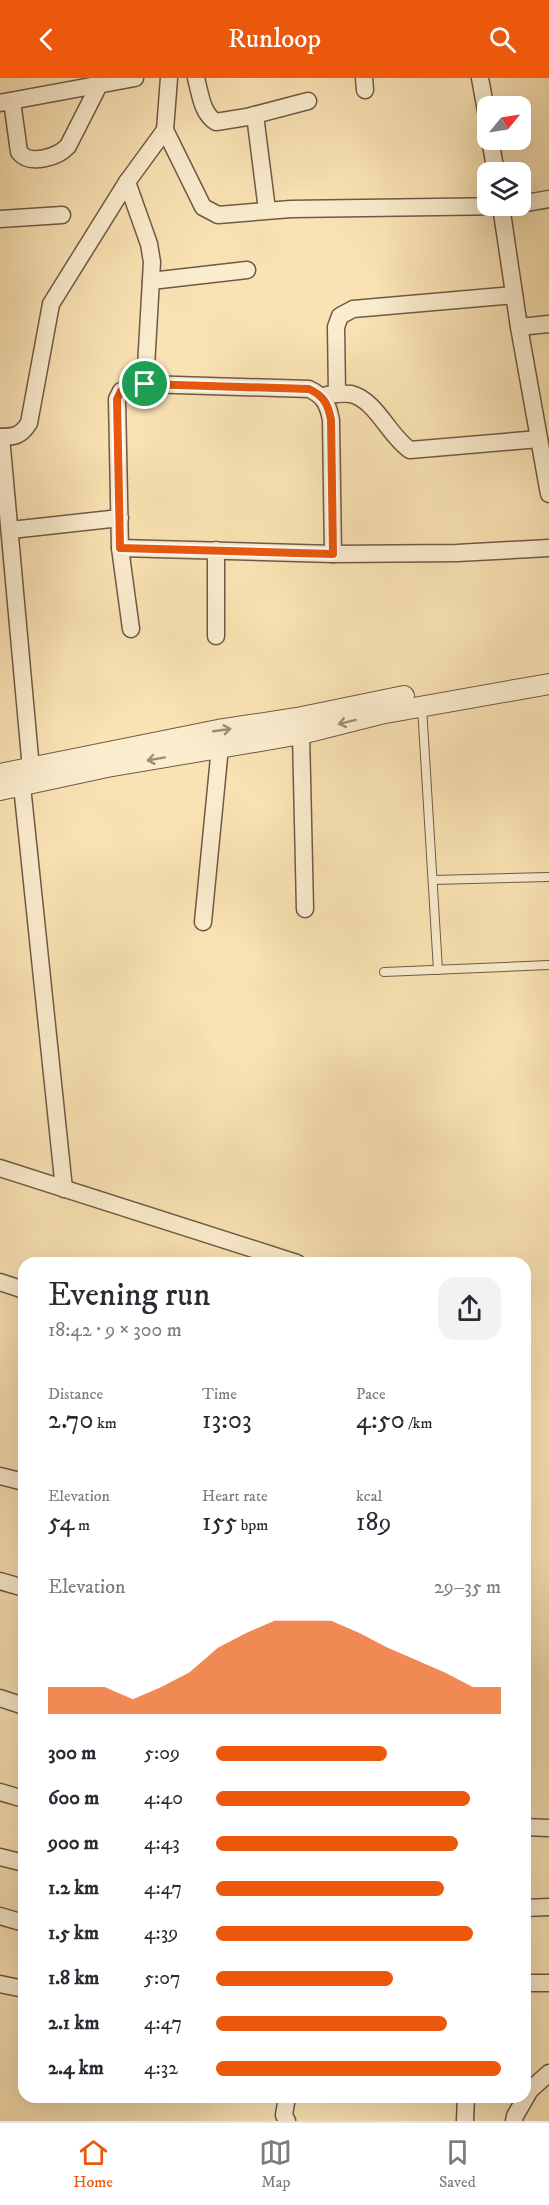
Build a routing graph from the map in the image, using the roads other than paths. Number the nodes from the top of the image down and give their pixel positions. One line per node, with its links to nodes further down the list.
1 (135, 78): 5 (street)
2 (169, 78): 10 (street)
3 (196, 78): 9 (street)
4 (480, 78): 6 (street)
5 (99, 85): 8 (street); 8 (street)
6 (483, 96)
7 (308, 101): 9 (street)
8 (6, 102)
9 (255, 115): 15 (street)
10 (165, 130): 11 (street); 15 (street)
11 (127, 182): 20 (street); 27 (street)
12 (549, 199): 13 (street)
13 (531, 202)
14 (477, 206): 15 (street)
15 (267, 210)
16 (63, 215): 18 (street)
17 (505, 216): 21 (street)
18 (0, 219)
19 (247, 270): 20 (street)
20 (151, 281): 24 (street)
21 (514, 295): 23 (street); 25 (street)
22 (549, 324): 23 (street)
23 (519, 327): 26 (street)
24 (145, 384): 25 (street); 30 (street)
25 (329, 394): 28 (street); 35 (street)
26 (541, 399): 28 (street)
27 (0, 437): 31 (street)
28 (539, 439): 29 (street)
29 (549, 494)
30 (120, 518): 31 (street); 32 (street)
31 (10, 530): 44 (street)
32 (120, 548): 34 (street); 36 (street)
33 (549, 548): 35 (street)
34 (216, 550): 35 (street); 37 (street)
35 (333, 554)
36 (131, 629)
37 (216, 636)
38 (549, 670): 44 (street, one-way to 38)
39 (549, 684): 40 (street)
40 (422, 707): 41 (street, one-way to 41); 47 (lane)
41 (301, 734): 42 (street); 48 (street)
42 (220, 747): 44 (street, one-way to 44); 49 (street)
43 (0, 774): 44 (street)
44 (27, 777): 45 (street); 54 (street)
45 (0, 790)
46 (549, 877): 47 (lane)
47 (433, 880): 51 (lane)
48 (305, 909)
49 (203, 922)
50 (549, 965): 51 (lane)
51 (438, 969): 52 (lane)
52 (384, 972)
53 (0, 1168): 54 (street)
54 (64, 1189): 55 (street)
55 (278, 1257)
56 (0, 1282): 57 (street)
57 (18, 1288)
58 (0, 1476): 59 (street)
59 (18, 1480)
60 (0, 1581): 61 (street)
61 (18, 1586)
62 (0, 1698): 63 (street)
63 (18, 1704)
64 (0, 1792): 65 (street)
65 (18, 1797)
66 (531, 1827): 67 (street)
67 (549, 1828)
68 (0, 1857): 69 (street)
69 (18, 1862)
70 (549, 1907): 71 (street)
71 (531, 1908)
72 (0, 1916): 73 (street)
73 (18, 1921)
74 (531, 1983): 75 (street)
75 (549, 1983)
76 (0, 1984): 77 (street)
77 (18, 1988)
78 (549, 2073): 79 (street)
79 (531, 2089)
80 (286, 2103): 83 (street)
81 (466, 2103): 84 (street)
82 (522, 2103): 85 (street)
83 (287, 2121)
84 (465, 2121)
85 (514, 2121)

